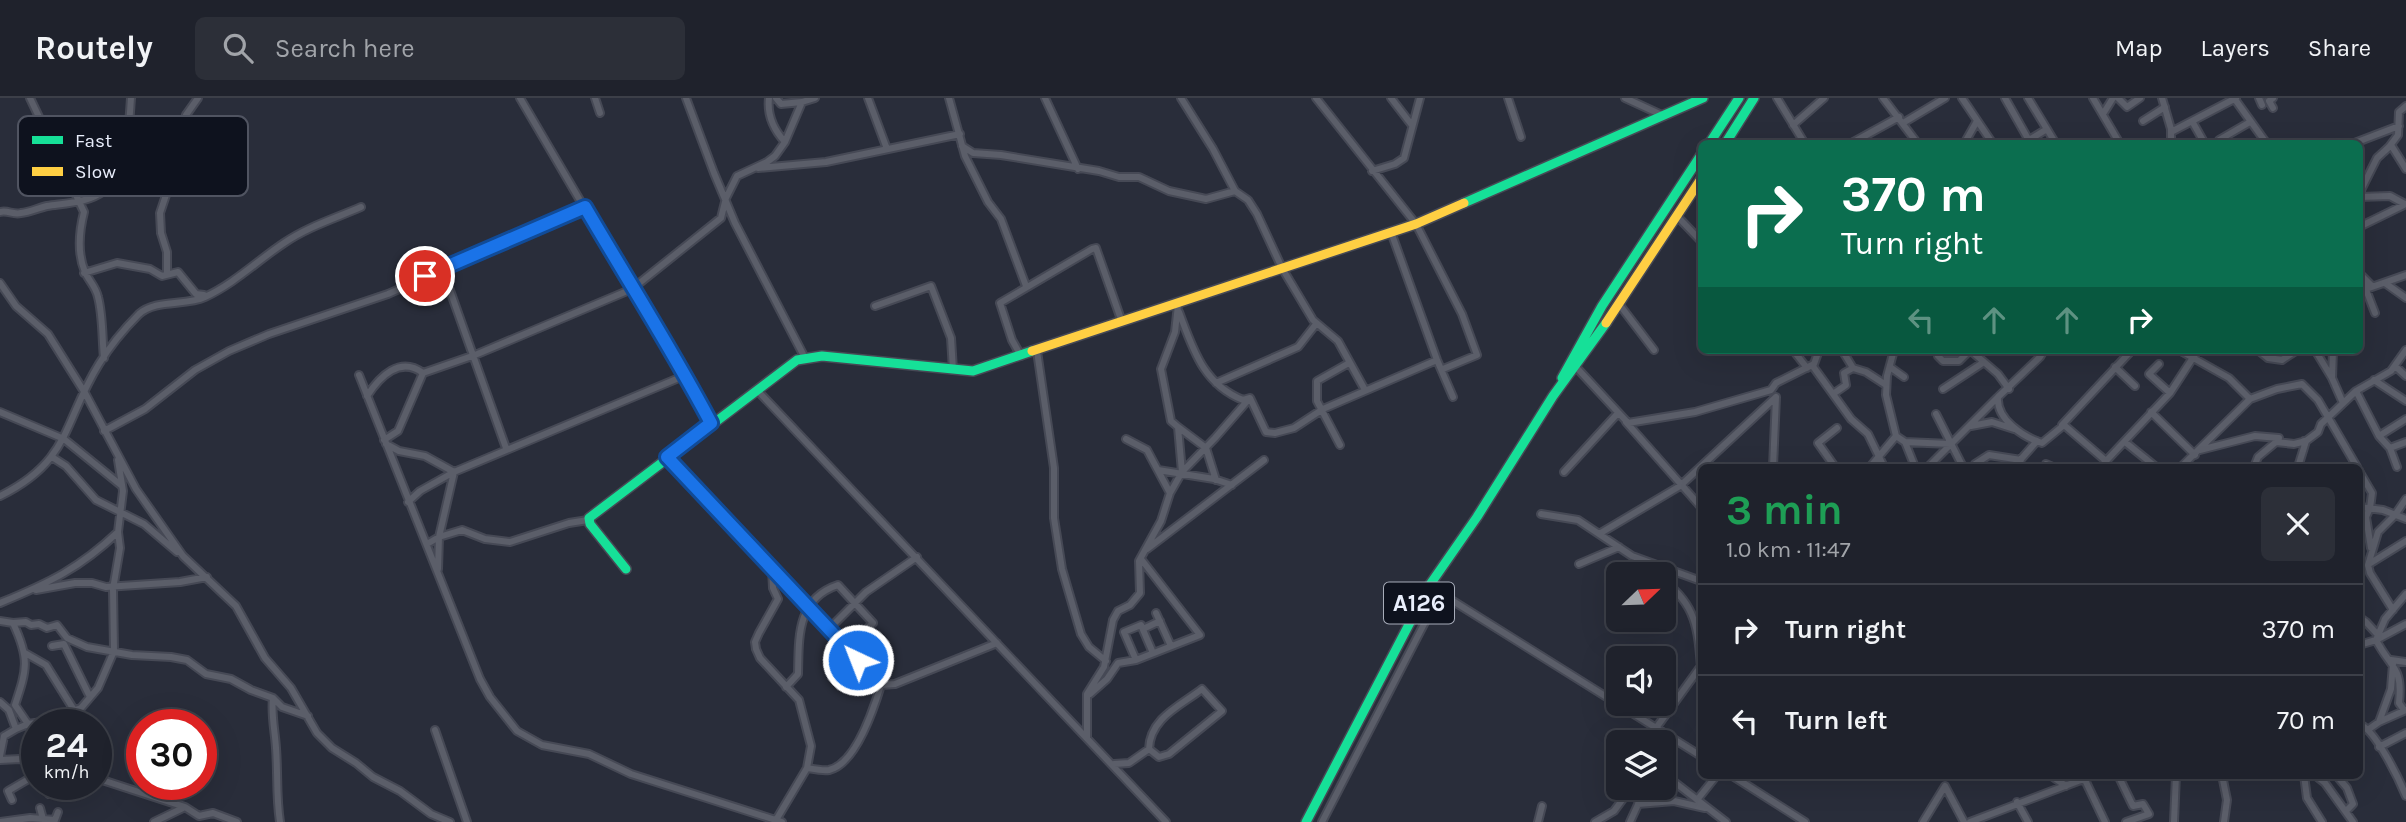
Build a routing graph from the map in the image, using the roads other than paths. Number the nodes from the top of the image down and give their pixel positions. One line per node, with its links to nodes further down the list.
1 (30, 98): 43 (street)
2 (131, 98): 44 (street)
3 (198, 98): 45 (street)
4 (520, 98): 96 (street)
5 (596, 98): 41 (street)
6 (686, 98): 92 (street)
7 (769, 98): 76 (street)
8 (776, 98): 36 (street)
9 (815, 98): 36 (street)
10 (869, 98): 79 (street)
11 (949, 98): 58 (street)
12 (1045, 98): 82 (street)
13 (1181, 98): 87 (street)
14 (1316, 98): 84 (street)
15 (1391, 98): 53 (street)
16 (1420, 98): 53 (street)
17 (1508, 98): 59 (street)
18 (1625, 98): 46 (street)
19 (1739, 98): 60 (main road)
20 (1754, 98): 61 (main road)
21 (1777, 98): 54 (street)
22 (1824, 98): 54 (street)
23 (1883, 98): 47 (street)
24 (1945, 98): 47 (street)
25 (1962, 98): 48 (street)
26 (2005, 98): 67 (street)
27 (2028, 98): 56 (street)
28 (2093, 98): 42 (street)
29 (2113, 98): 42 (street)
30 (2118, 98): 31 (street)
31 (2140, 98)
32 (2162, 98): 38 (street)
33 (2235, 98): 50 (street); 52 (street)
34 (2273, 98): 39 (street)
35 (1699, 99): 46 (main road)
36 (802, 102): 76 (street)
37 (2406, 106): 40 (street)
38 (2165, 107): 49 (street); 57 (street)
39 (2273, 108)
40 (2399, 112): 51 (street); 55 (street)
41 (600, 113)
42 (2103, 114): 70 (street)
43 (38, 116)
44 (130, 116)
45 (185, 116)
46 (1664, 116): 99 (main road)
47 (1901, 120): 63 (street); 64 (street)
48 (1977, 121): 65 (street); 66 (street)
49 (2143, 121)
50 (2192, 121): 57 (street); 72 (street)
51 (2406, 121)
52 (2250, 122): 73 (street); 74 (street)
53 (1411, 124): 84 (street)
54 (1793, 125): 62 (street)
55 (2399, 125): 75 (street); 77 (street)
56 (2047, 129): 68 (street); 69 (street)
57 (2171, 132): 71 (street)
58 (960, 134): 78 (street); 79 (street)
59 (1521, 137)
60 (1712, 140)
61 (1728, 140)
62 (1802, 140)
63 (1865, 140)
64 (1915, 140)
65 (1966, 140)
66 (1990, 140)
67 (2029, 140)
68 (2033, 140)
69 (2054, 140)
70 (2118, 140)
71 (2171, 140)
72 (2202, 140)
73 (2219, 140)
74 (2264, 140)
75 (2362, 140)
76 (785, 142): 81 (street)
77 (2391, 145): 83 (street); 85 (street)
78 (962, 146): 82 (street); 110 (street)
79 (887, 149): 81 (street)
80 (1698, 160): 176 (main road, A126)
81 (752, 169): 92 (street)
82 (1078, 169): 87 (street)
83 (2406, 169)
84 (1372, 172): 99 (street)
85 (2363, 186)
86 (1698, 187): 98 (main road, A126)
87 (1235, 191): 104 (street)
88 (2363, 194): 94 (street)
89 (75, 196): 93 (street)
90 (92, 196): 93 (street)
91 (166, 196): 106 (street)
92 (726, 198): 112 (street); 142 (street)
93 (78, 202): 97 (street); 105 (street)
94 (2406, 204): 100 (street)
95 (361, 207): 113 (street)
96 (585, 207): 103 (street); 112 (street)
97 (0, 212)
98 (1676, 215): 102 (street); 115 (main road, A126)
99 (1416, 225): 101 (main road); 154 (street)
100 (2363, 225)
101 (1391, 232): 104 (main road); 144 (street)
102 (1698, 238)
103 (443, 268): 138 (street); 198 (street)
104 (1282, 268): 117 (main road); 120 (street)
105 (85, 272): 106 (street); 141 (street)
106 (167, 274): 113 (street)
107 (2406, 275): 109 (street)
108 (0, 283): 172 (street)
109 (2385, 283): 111 (street); 114 (street)
110 (1026, 286): 119 (street); 139 (street)
111 (2364, 286): 118 (street)
112 (632, 289): 138 (street); 158 (street)
113 (209, 295): 141 (street)
114 (2406, 298)
115 (1619, 303): 121 (street); 149 (main road, A126)
116 (875, 306): 155 (street)
117 (1178, 307): 119 (main road); 163 (street); 194 (street)
118 (2375, 313)
119 (1122, 322): 123 (main road)
120 (1316, 324): 146 (street); 163 (street)
121 (1654, 350)
122 (2406, 350): 148 (street)
123 (1037, 351): 139 (main road); 310 (street)
124 (1797, 354): 150 (street)
125 (1817, 354): 150 (street)
126 (1844, 354): 153 (street)
127 (1892, 354): 151 (street)
128 (1966, 354): 140 (street)
129 (1975, 354): 145 (street)
130 (2040, 354): 167 (street)
131 (2128, 354): 152 (street)
132 (2186, 354): 143 (street)
133 (2195, 354): 143 (street)
134 (2264, 354): 135 (street)
135 (2291, 354)
136 (2317, 354): 161 (street)
137 (2333, 354): 161 (street)
138 (475, 355): 156 (street); 211 (street)
139 (1021, 356): 155 (main road)
140 (1938, 356)
141 (104, 358): 172 (street)
142 (805, 358): 155 (main road); 168 (main road)
143 (2192, 358): 173 (street); 181 (street)
144 (1437, 360): 154 (street); 169 (street)
145 (1984, 362): 166 (street); 167 (street)
146 (1349, 363): 169 (street); 184 (street)
147 (2159, 364): 173 (street)
148 (2395, 366): 159 (street); 162 (street)
149 (1576, 367): 176 (main road, A126); 187 (street)
150 (1809, 367): 170 (street); 174 (street)
151 (1890, 367): 160 (street); 164 (street)
152 (2115, 367): 165 (street); 197 (street)
153 (1853, 368): 164 (street); 174 (street)
154 (1443, 369): 177 (street)
155 (953, 370)
156 (423, 373): 175 (street); 204 (street)
157 (359, 375): 175 (street)
158 (686, 375): 192 (street); 211 (street)
159 (2406, 376)
160 (1904, 377)
161 (2332, 378): 183 (street)
162 (2374, 380): 171 (street); 182 (street)
163 (1216, 383): 180 (street)
164 (1886, 385): 199 (street)
165 (2135, 386)
166 (1944, 389)
167 (2009, 389): 179 (street)
168 (757, 390): 192 (main road); 271 (street)
169 (1365, 390): 184 (street)
170 (1771, 390): 178 (street); 191 (street)
171 (2356, 391): 183 (street); 200 (street)
172 (85, 393): 198 (street); 201 (street)
173 (2170, 393): 186 (street)
174 (1833, 394): 218 (street)
175 (367, 396): 204 (street)
176 (1553, 396): 282 (main road, A126)
177 (1453, 397)
178 (1776, 397): 222 (street); 223 (street)
179 (1998, 397): 193 (street); 196 (street)
180 (1250, 398): 184 (street); 212 (street)
181 (2250, 399): 189 (street); 214 (street)
182 (2406, 401)
183 (2343, 403): 189 (street)
184 (1323, 410): 210 (street)
185 (0, 412): 201 (street)
186 (2151, 412): 207 (street); 214 (street)
187 (1618, 413): 191 (street); 242 (street)
188 (1936, 415): 209 (street)
189 (2327, 418): 203 (street); 237 (street)
190 (2406, 419): 200 (street)
191 (1626, 422): 246 (street)
192 (711, 423): 217 (main road)
193 (1971, 426): 196 (street); 209 (street)
194 (1178, 427): 212 (street); 243 (street)
195 (1837, 429): 224 (street)
196 (2015, 429): 206 (street)
197 (2058, 429): 206 (street); 221 (street)
198 (104, 431): 215 (street)
199 (1896, 436): 205 (street); 218 (street)
200 (2379, 436): 213 (street)
201 (64, 439): 216 (street); 248 (street)
202 (1126, 439): 240 (street)
203 (2306, 441): 214 (street); 235 (street); 236 (street)
204 (385, 442): 241 (street); 252 (street)
205 (1905, 442): 209 (street); 227 (street)
206 (2037, 442): 220 (street)
207 (2125, 442): 221 (street); 233 (street)
208 (2406, 442): 213 (street)
209 (1950, 443): 228 (street); 229 (street)
210 (1340, 445)
211 (506, 448): 241 (street)
212 (1206, 448): 243 (street); 245 (street)
213 (2390, 448): 238 (street)
214 (2197, 452): 234 (street)
215 (117, 453): 248 (street); 269 (street)
216 (52, 457): 250 (street); 256 (street)
217 (667, 457): 260 (main road); 276 (street)
218 (1877, 458): 225 (street); 226 (street)
219 (1264, 460): 247 (street)
220 (2021, 460): 230 (street); 231 (street)
221 (2106, 461): 232 (street)
222 (1703, 464)
223 (1773, 464)
224 (1833, 464)
225 (1872, 464)
226 (1882, 464)
227 (1913, 464)
228 (1931, 464)
229 (1961, 464)
230 (1975, 464)
231 (2017, 464)
232 (2104, 464)
233 (2152, 464)
234 (2185, 464)
235 (2255, 464)
236 (2299, 464)
237 (2355, 464)
238 (2397, 467)
239 (1698, 468): 246 (street)
240 (1158, 470): 243 (street); 249 (street)
241 (454, 472): 252 (street); 263 (street)
242 (1564, 472)
243 (1181, 473): 245 (street); 249 (street)
244 (2363, 478): 255 (street)
245 (1216, 480): 247 (street)
246 (1681, 484): 253 (street); 262 (street)
247 (1231, 485): 267 (street)
248 (122, 486): 256 (street)
249 (1170, 493): 267 (street)
250 (0, 496)
251 (2406, 499): 258 (street)
252 (408, 502): 265 (street)
253 (1698, 504)
254 (2363, 507): 255 (street)
255 (2370, 508): 258 (street); 268 (street)
256 (121, 513): 261 (street); 269 (street)
257 (1541, 514): 262 (street)
258 (2395, 515): 259 (street); 268 (street)
259 (2406, 519)
260 (588, 520): 263 (street); 277 (main road)
261 (118, 532): 281 (street); 283 (street)
262 (1599, 534): 266 (street)
263 (439, 537): 265 (street); 278 (street)
264 (2406, 541): 275 (street)
265 (427, 544): 278 (street)
266 (1619, 547): 270 (street); 274 (street)
267 (1146, 550): 272 (street)
268 (2372, 553): 275 (street)
269 (183, 556): 279 (street)
270 (1632, 556): 273 (street); 280 (street)
271 (918, 557): 288 (street); 301 (street)
272 (1141, 559): 304 (street); 310 (street)
273 (1640, 562)
274 (1579, 564)
275 (2368, 565): 290 (street)
276 (772, 568): 289 (street); 315 (street)
277 (626, 569)
278 (438, 573): 373 (street)
279 (207, 577): 281 (street); 324 (street)
280 (1698, 580)
281 (115, 585): 283 (street); 306 (street)
282 (1429, 586): 285 (street); 381 (main road, A126)
283 (30, 590): 287 (street)
284 (1676, 590): 297 (street)
285 (1440, 593): 328 (street); 382 (street)
286 (2406, 594): 290 (street)
287 (0, 603)
288 (855, 603): 289 (street); 298 (street); 305 (street)
289 (808, 607): 298 (street); 315 (street)
290 (2393, 610): 300 (street)
291 (1156, 613): 293 (street)
292 (0, 621): 295 (street)
293 (1160, 621): 299 (street); 304 (street)
294 (2363, 621): 300 (street)
295 (13, 623): 306 (street); 307 (street)
296 (2406, 624): 300 (street)
297 (1698, 627)
298 (829, 629): 305 (street)
299 (1143, 629): 308 (street); 309 (street)
300 (2377, 637): 302 (street); 311 (street)
301 (997, 643): 314 (street); 334 (street)
302 (2363, 643)
303 (52, 646): 317 (street)
304 (1171, 646): 308 (street)
305 (847, 648): 314 (street)
306 (114, 651): 317 (street); 318 (street)
307 (25, 653): 321 (street); 323 (street)
308 (1153, 653): 309 (street)
309 (1136, 660): 319 (street)
310 (1105, 661): 319 (street)
311 (2391, 662): 312 (street); 316 (street); 325 (street)
312 (2406, 662)
313 (1698, 670): 328 (street)
314 (881, 684): 342 (street)
315 (786, 687): 342 (street)
316 (2403, 691): 322 (street)
317 (90, 697): 321 (street)
318 (273, 698): 324 (street); 377 (street)
319 (1087, 698): 334 (street)
320 (0, 702): 329 (street)
321 (77, 709)
322 (2405, 710): 325 (street)
323 (21, 714)
324 (307, 716): 378 (street)
325 (2379, 722): 330 (street)
326 (2363, 724): 330 (street)
327 (21, 727): 329 (street)
328 (1656, 728): 332 (street)
329 (16, 729): 339 (street)
330 (2369, 729): 336 (street)
331 (435, 730): 379 (street)
332 (1659, 730)
333 (2406, 733): 336 (street)
334 (1087, 738): 341 (street)
335 (1676, 740): 338 (street)
336 (2379, 747): 358 (street)
337 (1149, 749): 337 (street); 341 (street)
338 (1698, 754)
339 (0, 758): 340 (street)
340 (21, 759)
341 (1112, 764): 380 (street)
342 (807, 768): 373 (street)
343 (1714, 779): 362 (street)
344 (1737, 779): 387 (street)
345 (2056, 779): 357 (street)
346 (2066, 779): 357 (street)
347 (2120, 779): 393 (street)
348 (2176, 779): 394 (street)
349 (2223, 779): 395 (street)
350 (2305, 779): 396 (street)
351 (2320, 779): 369 (street)
352 (2340, 779): 369 (street)
353 (2085, 780): 357 (street); 392 (street)
354 (21, 783): 359 (street)
355 (112, 783): 366 (street)
356 (1676, 784): 362 (street)
357 (2064, 785): 363 (street)
358 (2406, 796)
359 (12, 800)
360 (1622, 800): 384 (street)
361 (1640, 800): 364 (street)
362 (1697, 800): 368 (street)
363 (2017, 802): 390 (street); 391 (street)
364 (1638, 804): 368 (street); 385 (street)
365 (1542, 806): 383 (street)
366 (185, 807): 375 (street); 376 (street)
367 (40, 808): 371 (street)
368 (1707, 808): 386 (street)
369 (2346, 811): 397 (street)
370 (58, 812): 372 (street)
371 (43, 820): 372 (street); 374 (street)
372 (54, 821)
373 (779, 821)
374 (0, 822)
375 (154, 822)
376 (237, 822)
377 (280, 822)
378 (450, 822)
379 (467, 822)
380 (1166, 822)
381 (1306, 822)
382 (1322, 822)
383 (1538, 822)
384 (1595, 822)
385 (1630, 822)
386 (1726, 822)
387 (1805, 822)
388 (1923, 822): 389 (street)
389 (1964, 822)
390 (1970, 822)
391 (2028, 822)
392 (2105, 822)
393 (2126, 822)
394 (2174, 822)
395 (2224, 822)
396 (2322, 822)
397 (2353, 822)

